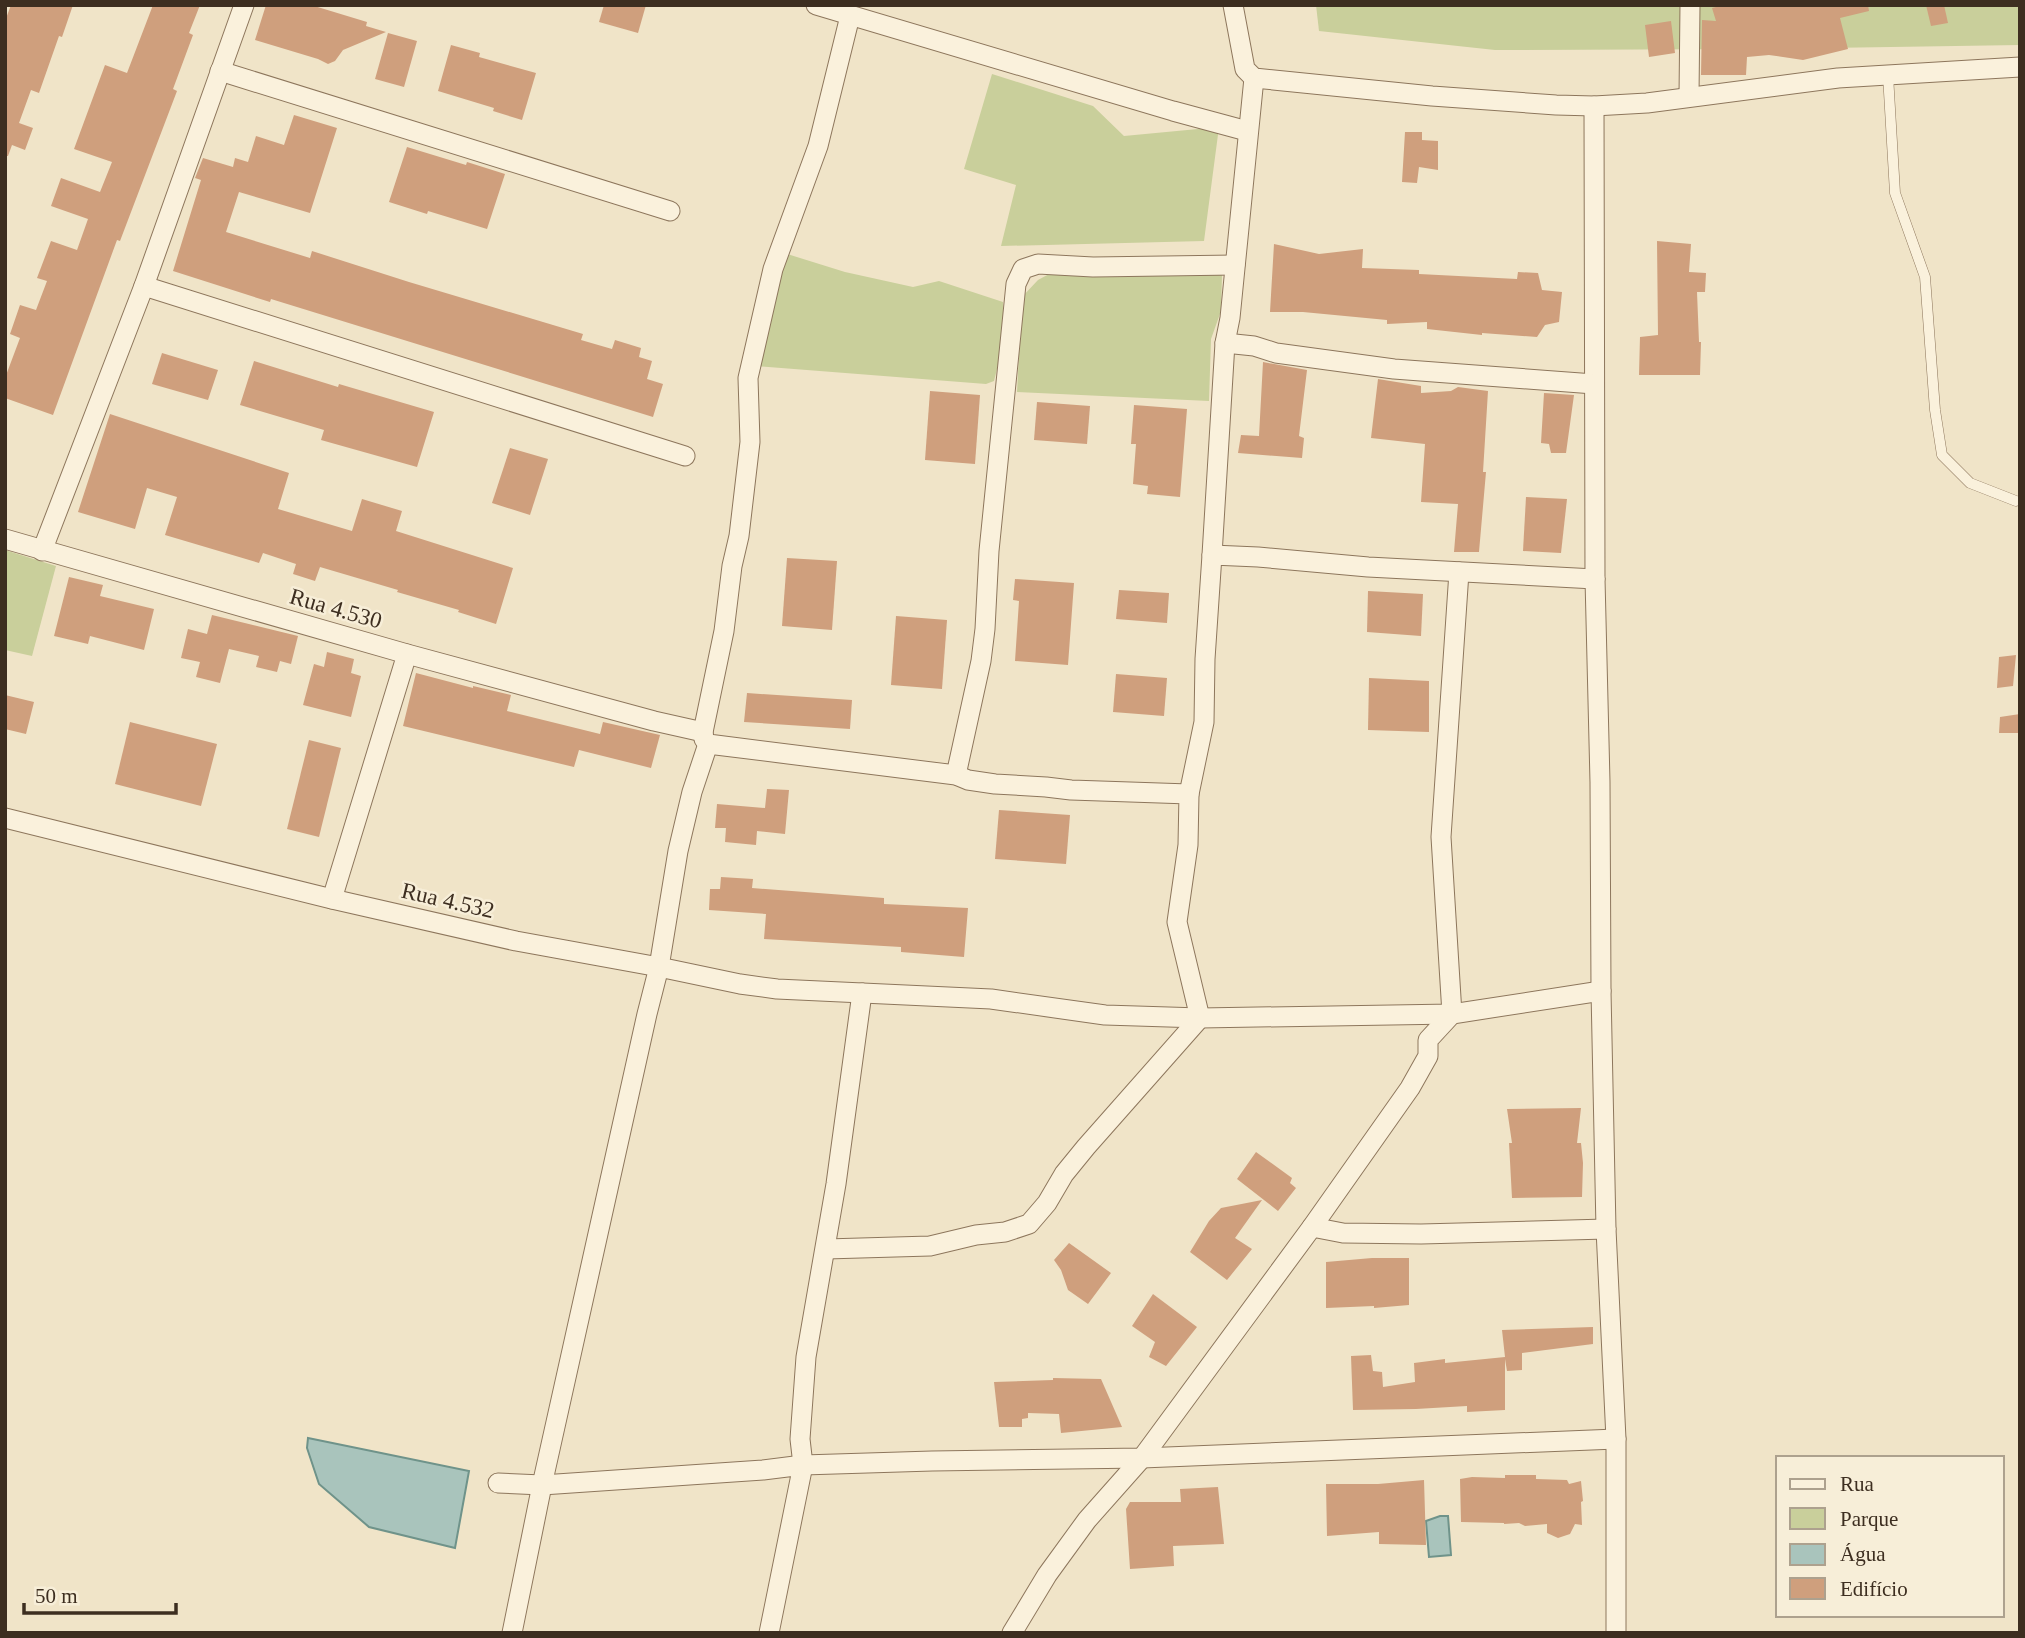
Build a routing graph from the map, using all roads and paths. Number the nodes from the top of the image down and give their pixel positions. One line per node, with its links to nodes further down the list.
1 (244, 5): 7 (street)
2 (816, 5): 5 (street)
3 (1233, 5): 9 (street)
4 (1689, 5): 10 (street)
5 (850, 16): 12 (street); 26 (street)
6 (2020, 67): 8 (street)
7 (220, 71): 13 (street); 15 (street)
8 (1888, 75): 10 (street); 19 (lane)
9 (1254, 78): 11 (street); 12 (street)
10 (1689, 96): 11 (street)
11 (1594, 106): 17 (street)
12 (1248, 131): 14 (street)
13 (670, 211)
14 (1235, 265): 16 (street); 27 (street)
15 (144, 286): 18 (street); 21 (street)
16 (1225, 344): 17 (street); 22 (street)
17 (1594, 384): 24 (street)
18 (685, 456)
19 (2016, 501)
20 (5, 539): 21 (street, Rua 4.530)
21 (42, 551): 25 (street, Rua 4.530)
22 (1212, 555): 23 (street); 28 (street)
23 (1459, 572): 24 (street); 34 (street)
24 (1595, 579): 32 (street)
25 (407, 654): 26 (street, Rua 4.530); 30 (street)
26 (706, 738): 27 (street, Rua 4.530); 31 (street)
27 (956, 775): 28 (street, Rua 4.530)
28 (1189, 794): 35 (street)
29 (5, 818): 30 (street, Rua 4.532)
30 (332, 899): 31 (street, Rua 4.532)
31 (659, 967): 33 (street, Rua 4.532); 43 (street)
32 (1601, 991): 34 (street, Rua 4.532); 37 (street)
33 (862, 993): 35 (street, Rua 4.532); 38 (street)
34 (1452, 1014): 35 (street, Rua 4.532); 36 (street)
35 (1200, 1018): 38 (street)
36 (1312, 1227): 37 (street); 40 (street)
37 (1606, 1229): 39 (street)
38 (826, 1249): 41 (street)
39 (1616, 1439): 40 (street); 47 (street)
40 (1142, 1458): 41 (street); 46 (street)
41 (803, 1465): 43 (street); 45 (street)
42 (498, 1483): 43 (street)
43 (542, 1485): 44 (street)
44 (512, 1633)
45 (769, 1633)
46 (1012, 1633)
47 (1616, 1633)

